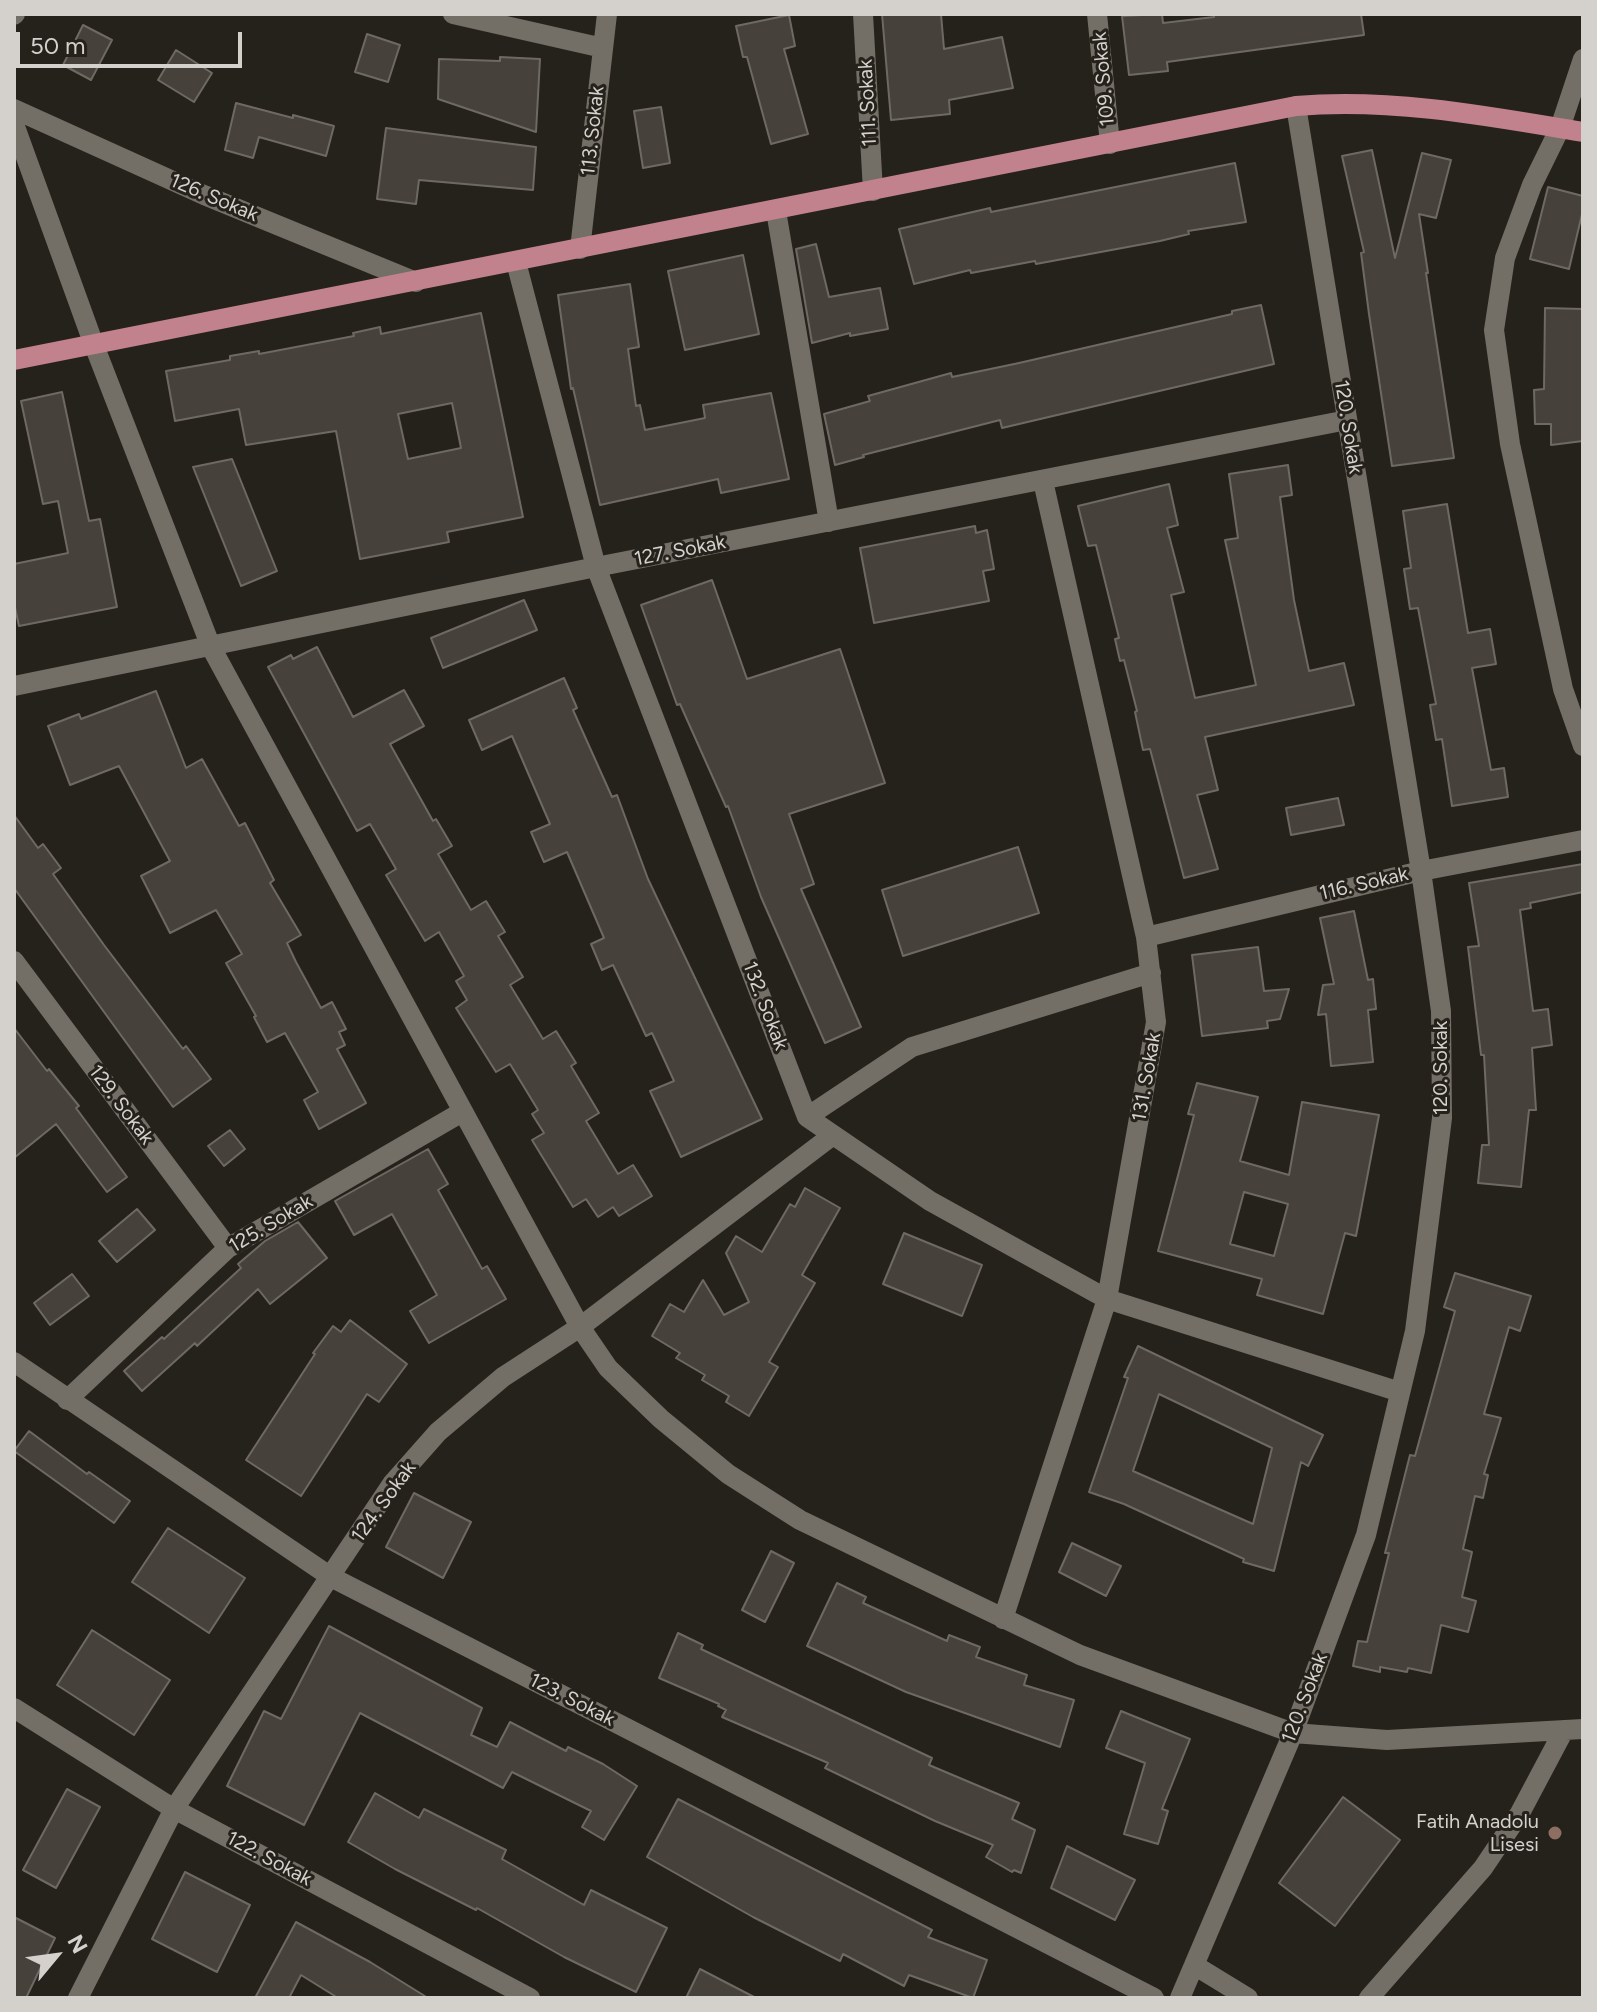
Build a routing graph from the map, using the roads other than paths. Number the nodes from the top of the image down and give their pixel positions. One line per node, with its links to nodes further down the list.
1 (453, 14): 5 (street)
2 (607, 14): 5 (street, 113. Sokak)
3 (863, 14): 13 (street, 111. Sokak)
4 (1097, 14): 12 (street, 109. Sokak)
5 (603, 48): 15 (street, 113. Sokak)
6 (1583, 59): 10 (street)
7 (1296, 106): 10 (main road); 12 (main road); 20 (street, 120. Sokak)
8 (14, 109): 17 (street, 126. Sokak)
9 (14, 124): 18 (street)
10 (1560, 128): 11 (main road); 26 (street)
11 (1583, 132)
12 (1110, 144): 13 (main road)
13 (873, 191): 14 (main road)
14 (776, 211): 15 (main road); 22 (street)
15 (580, 249): 16 (main road)
16 (516, 262): 17 (main road); 23 (street, 132. Sokak)
17 (416, 282): 18 (main road)
18 (94, 345): 19 (main road); 24 (street)
19 (14, 360)
20 (1347, 420): 21 (street, 127. Sokak); 28 (street, 120. Sokak)
21 (1043, 481): 22 (street, 127. Sokak); 29 (street, 131. Sokak)
22 (829, 522): 23 (street, 127. Sokak)
23 (596, 567): 24 (street, 127. Sokak); 33 (street, 132. Sokak)
24 (211, 647): 25 (street, 127. Sokak); 32 (street)
25 (14, 686)
26 (1583, 746)
27 (1583, 840): 28 (street, 116. Sokak)
28 (1421, 871): 29 (street, 116. Sokak); 39 (street, 120. Sokak)
29 (1146, 937): 31 (street, 131. Sokak)
30 (14, 961): 35 (street, 129. Sokak)
31 (1151, 973): 33 (street); 36 (street, 131. Sokak)
32 (462, 1112): 35 (street, 125. Sokak); 37 (street)
33 (807, 1117): 34 (street)
34 (833, 1135): 36 (street); 37 (street, 124. Sokak)
35 (228, 1248): 40 (street, 125. Sokak)
36 (1107, 1299): 39 (street); 42 (street, 131. Sokak)
37 (580, 1327): 41 (street, 124. Sokak); 42 (street)
38 (14, 1362): 40 (street, 123. Sokak)
39 (1400, 1392): 45 (street, 120. Sokak)
40 (67, 1400): 41 (street, 123. Sokak)
41 (331, 1577): 46 (street, 124. Sokak); 50 (street, 123. Sokak)
42 (1003, 1619): 45 (street)
43 (14, 1708): 46 (street, 122. Sokak)
44 (1573, 1729): 45 (street); 53 (street)
45 (1293, 1733): 47 (street, 120. Sokak)
46 (174, 1809): 48 (street, 124. Sokak); 49 (street, 122. Sokak)
47 (1194, 1965): 51 (street, 120. Sokak); 52 (street)
48 (78, 1998)
49 (530, 1998)
50 (1154, 1998)
51 (1180, 1998)
52 (1248, 1998)
53 (1369, 1998)

